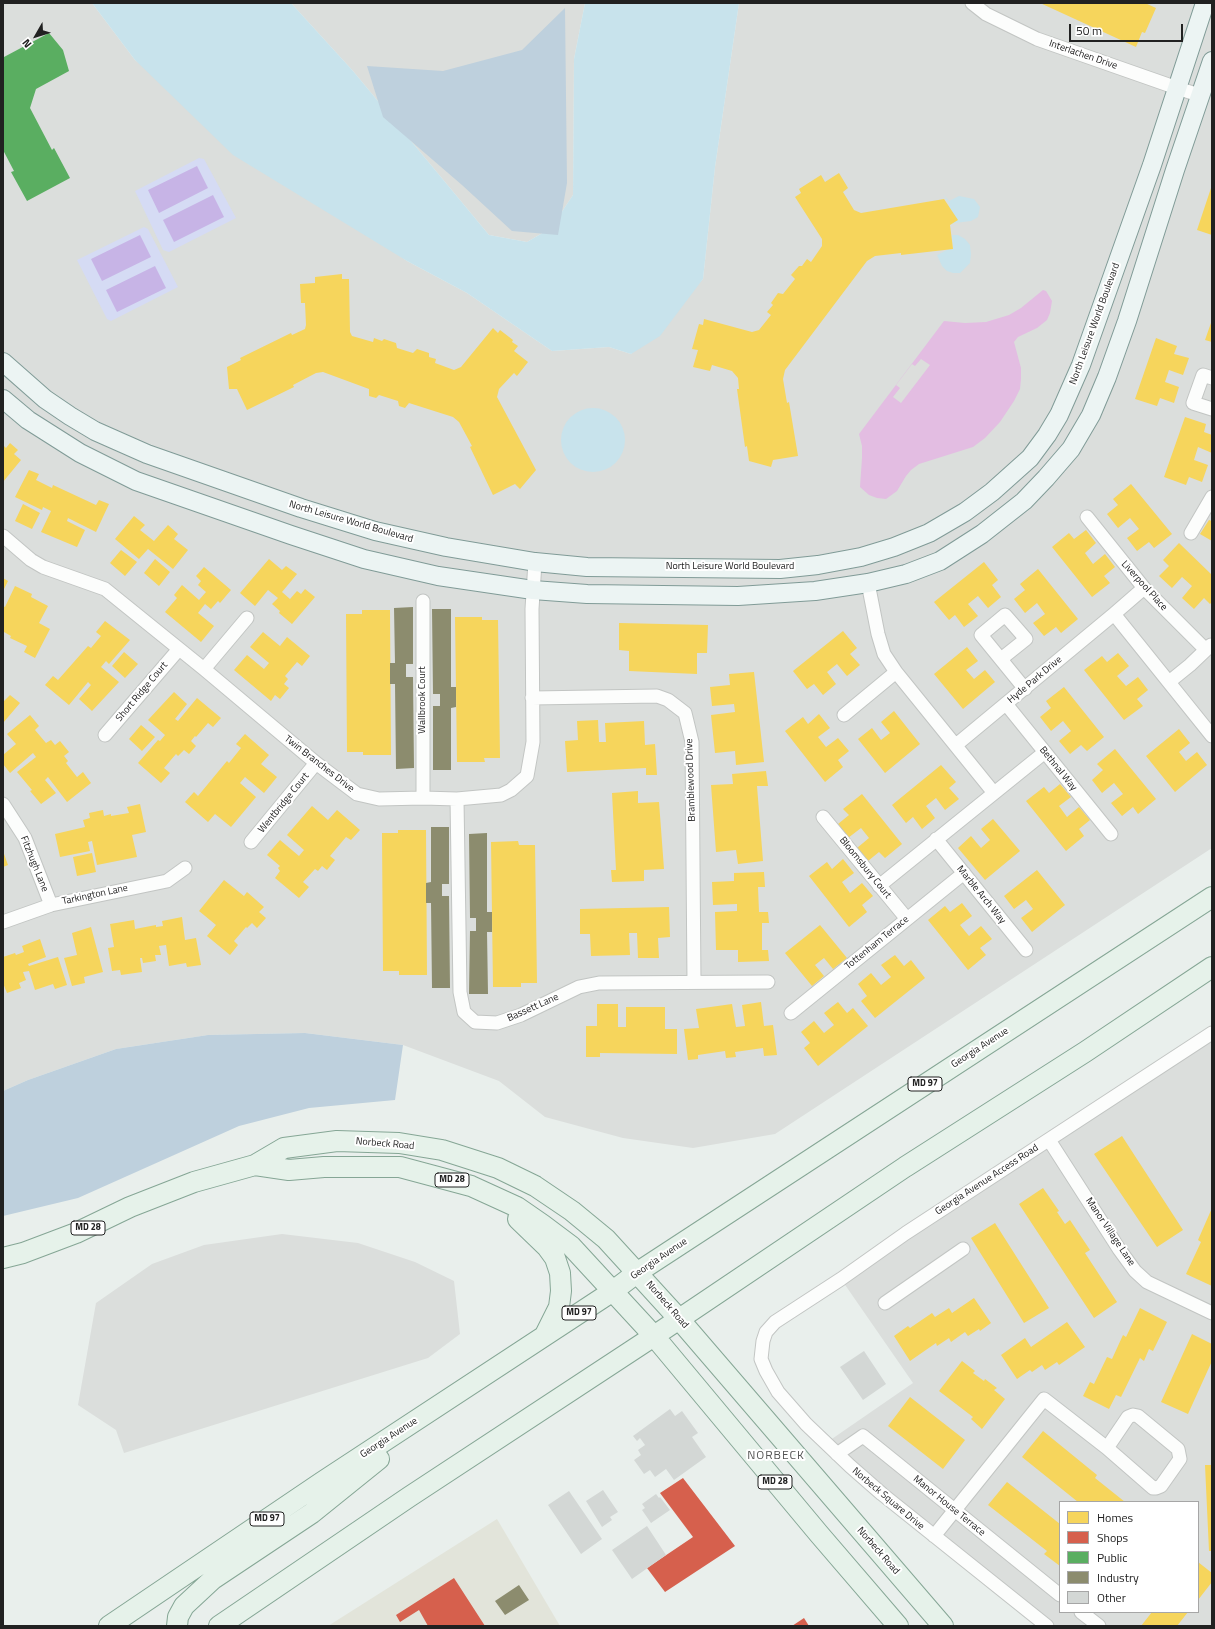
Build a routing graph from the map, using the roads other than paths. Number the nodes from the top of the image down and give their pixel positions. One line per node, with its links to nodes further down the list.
1 (972, 3): 4 (street, Interlachen Drive)
2 (1205, 3): 4 (street, North Leisure World Boulevard)
3 (1212, 61): 5 (street)
4 (1177, 88): 5 (street, Interlachen Drive); 14 (street, North Leisure World Boulevard)
5 (1199, 95): 15 (street)
6 (3, 362): 14 (street, North Leisure World Boulevard)
7 (1212, 378): 9 (street)
8 (3, 399): 17 (street)
9 (1212, 409)
10 (1212, 497): 12 (street)
11 (1087, 517): 16 (street, Liverpool Place)
12 (1191, 533)
13 (3, 536): 22 (street, Twin Branches Drive)
14 (535, 562): 17 (street, Twin Branches Drive)
15 (868, 583): 17 (street); 25 (street)
16 (1144, 588): 19 (street, Hyde Park Drive); 21 (street, Liverpool Place)
17 (533, 590): 28 (street, Twin Branches Drive)
18 (423, 601): 37 (street, Wallbrook Court)
19 (1114, 614): 26 (street); 27 (street, Hyde Park Drive)
20 (246, 618): 24 (street)
21 (1209, 647): 26 (street)
22 (179, 649): 24 (street, Twin Branches Drive); 31 (street, Short Ridge Court)
23 (1001, 659): 27 (street)
24 (204, 669): 35 (street, Twin Branches Drive)
25 (896, 672): 30 (street); 33 (street)
26 (1169, 682): 32 (street)
27 (1025, 688): 29 (street, Hyde Park Drive)
28 (532, 698): 38 (street, Twin Branches Drive); 53 (street, Bramblewood Drive)
29 (1006, 704): 33 (street, Hyde Park Drive); 34 (street, Bethnal Way)
30 (844, 716)
31 (105, 735)
32 (1212, 736)
33 (956, 746): 36 (street)
34 (1045, 752): 36 (street); 41 (street, Bethnal Way)
35 (316, 763): 37 (street, Twin Branches Drive); 43 (street, Wentbridge Court)
36 (994, 793): 42 (street)
37 (423, 798): 38 (street, Twin Branches Drive)
38 (457, 799): 53 (street, Bassett Lane)
39 (3, 804): 48 (street, Fitzhugh Lane)
40 (823, 817): 46 (street, Bloomsbury Court)
41 (1111, 834)
42 (936, 840): 45 (street, Marble Arch Way); 46 (street)
43 (252, 842)
44 (185, 868): 48 (street, Tarkington Lane)
45 (964, 873): 49 (street, Tottenham Terrace); 51 (street, Marble Arch Way)
46 (879, 886): 49 (street, Bloomsbury Court)
47 (1212, 897): 62 (main road, Georgia Avenue / MD 97)
48 (51, 904): 50 (street, Tarkington Lane)
49 (907, 919): 55 (street, Tottenham Terrace)
50 (3, 922)
51 (1026, 950)
52 (1212, 967): 66 (main road)
53 (694, 982): 54 (street, Bassett Lane)
54 (768, 982)
55 (791, 1013)
56 (1212, 1033): 57 (street, Georgia Avenue Access Road)
57 (1049, 1140): 65 (street, Manor Village Lane); 67 (street, Georgia Avenue Access Road)
58 (255, 1166): 59 (main road, Norbeck Road / MD 28); 61 (main road, Norbeck Road / MD 28); 62 (main road, Norbeck Road / MD 28)
59 (497, 1198): 63 (main road, Norbeck Road / MD 28); 68 (main road)
60 (963, 1249): 64 (street)
61 (3, 1258)
62 (638, 1272): 63 (main road, Georgia Avenue / MD 97); 66 (main road, Norbeck Road / MD 28)
63 (613, 1291): 68 (main road, Georgia Avenue / MD 97); 69 (main road, Norbeck Road / MD 28)
64 (884, 1303)
65 (1212, 1313)
66 (679, 1319): 69 (main road); 81 (main road, Norbeck Road / MD 28)
67 (766, 1332): 72 (street, Norbeck Square Drive)
68 (545, 1336): 70 (main road, Georgia Avenue / MD 97)
69 (654, 1336): 79 (main road); 80 (main road, Norbeck Road / MD 28)
70 (427, 1413): 77 (main road, Georgia Avenue / MD 97); 78 (main road)
71 (1107, 1448): 71 (street, Norbeck Square Drive); 73 (street, Norbeck Square Drive)
72 (837, 1454): 73 (street, Manor House Terrace); 74 (street, Norbeck Square Drive)
73 (955, 1511): 74 (street, Norbeck Square Drive); 75 (street, Manor House Terrace)
74 (934, 1536): 82 (street)
75 (1059, 1594)
76 (1082, 1613): 83 (street)
77 (109, 1626)
78 (177, 1626)
79 (219, 1626)
80 (898, 1626)
81 (943, 1626)
82 (1047, 1626)
83 (1099, 1626)

